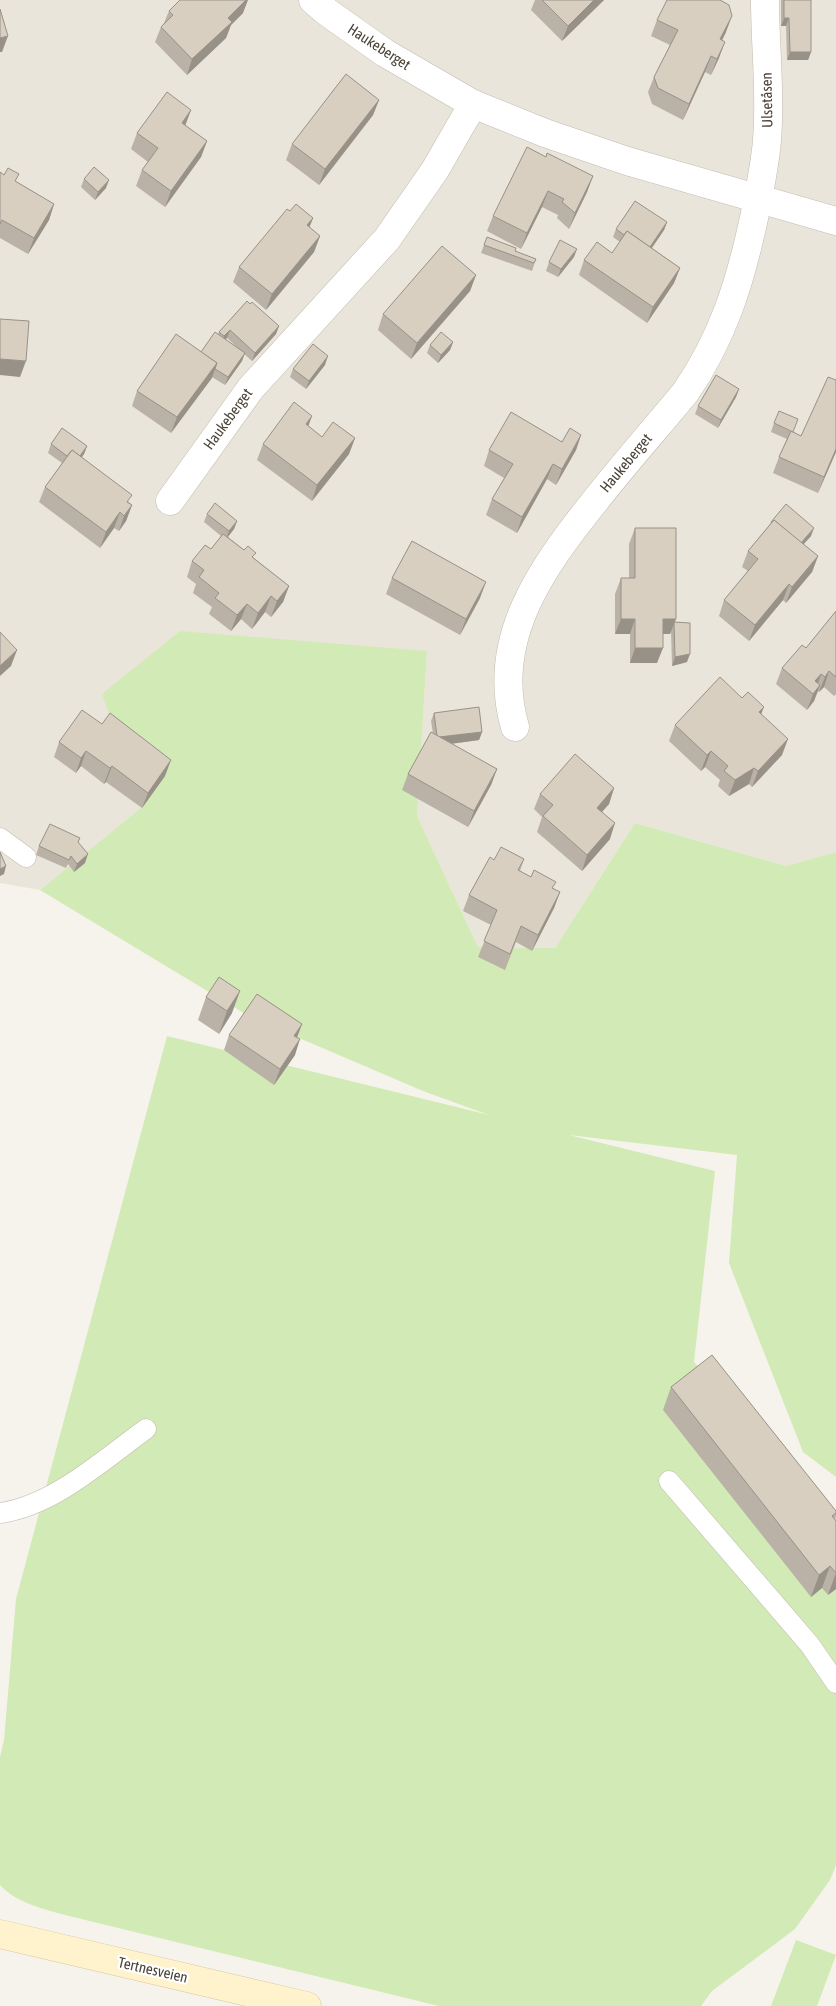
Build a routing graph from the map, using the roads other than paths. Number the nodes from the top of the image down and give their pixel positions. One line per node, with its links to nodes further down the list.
1 (314, 0): 3 (street, Haukeberget)
2 (765, 0): 4 (street, Ulsetåsen)
3 (474, 104): 4 (street, Haukeberget); 6 (street, Haukeberget)
4 (758, 199): 5 (street, Haukeberget); 7 (street, Haukeberget)
5 (836, 221)
6 (170, 501)
7 (515, 727)
8 (0, 838): 9 (lane)
9 (26, 857)
10 (146, 1429): 12 (lane)
11 (669, 1481): 13 (lane)
12 (0, 1513)
13 (836, 1683)
14 (0, 1934): 15 (main road, Tertnesveien)
15 (307, 2006)

